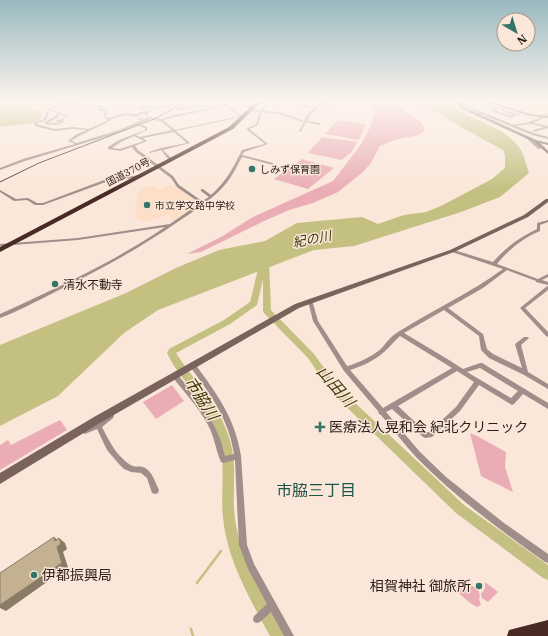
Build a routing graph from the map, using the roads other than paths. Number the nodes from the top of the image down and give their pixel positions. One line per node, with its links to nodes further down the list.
1 (84, 132): 17 (street)
2 (118, 132): 17 (street)
3 (141, 132): 10 (street)
4 (171, 132): 14 (street)
5 (175, 132): 21 (street)
6 (224, 132): 25 (highway, 国道370号)
7 (251, 132): 24 (street)
8 (515, 132): 12 (street)
9 (527, 132): 13 (street)
10 (134, 135): 14 (street); 19 (street)
11 (548, 135): 13 (street)
12 (527, 137): 16 (street); 20 (street)
13 (541, 137): 15 (street)
14 (140, 138): 19 (street)
15 (548, 138)
16 (534, 141): 18 (street); 23 (street)
17 (76, 143): 28 (street)
18 (548, 144)
19 (133, 146): 27 (street)
20 (539, 148)
21 (161, 149): 22 (street); 25 (street)
22 (150, 152)
23 (548, 153)
24 (241, 156): 26 (street); 32 (street)
25 (172, 160): 27 (highway, 国道370号)
26 (272, 164)
27 (157, 167): 29 (highway, 国道370号); 34 (street)
28 (0, 169)
29 (140, 176): 31 (street); 37 (highway, 国道370号)
30 (202, 190): 32 (street)
31 (0, 191)
32 (210, 196): 34 (street)
33 (548, 200): 40 (street)
34 (202, 203): 36 (street)
35 (548, 221): 41 (street)
36 (170, 225): 37 (street); 49 (street)
37 (12, 244): 38 (street); 39 (highway, 国道370号)
38 (0, 245)
39 (0, 250)
40 (453, 251): 41 (street); 47 (street)
41 (494, 264): 42 (street)
42 (506, 269): 44 (street); 48 (street)
43 (548, 275): 44 (street)
44 (538, 281): 45 (street)
45 (548, 284)
46 (548, 288): 51 (street)
47 (310, 301): 53 (street); 54 (street)
48 (444, 308): 50 (street); 56 (street)
49 (0, 316)
50 (400, 333): 54 (street); 55 (street)
51 (548, 335)
52 (526, 338): 56 (street)
53 (193, 366): 57 (street); 69 (street)
54 (346, 369): 64 (street)
55 (459, 370): 58 (street); 60 (street); 62 (street)
56 (526, 373): 59 (street)
57 (175, 376): 61 (street); 69 (street)
58 (478, 382): 60 (street); 65 (street)
59 (548, 387)
60 (522, 390): 63 (street)
61 (127, 403): 66 (street); 68 (street)
62 (393, 406): 64 (street); 65 (street)
63 (548, 406)
64 (381, 412): 72 (street)
65 (442, 423): 67 (street)
66 (98, 426): 68 (street); 71 (street)
67 (453, 431)
68 (68, 438): 70 (street)
69 (238, 456): 73 (street)
70 (0, 479)
71 (155, 490)
72 (548, 559)
73 (272, 605): 74 (street); 76 (street)
74 (257, 619)
75 (548, 628): 78 (highway)
76 (289, 636)
77 (515, 636): 78 (highway)
78 (519, 636)

